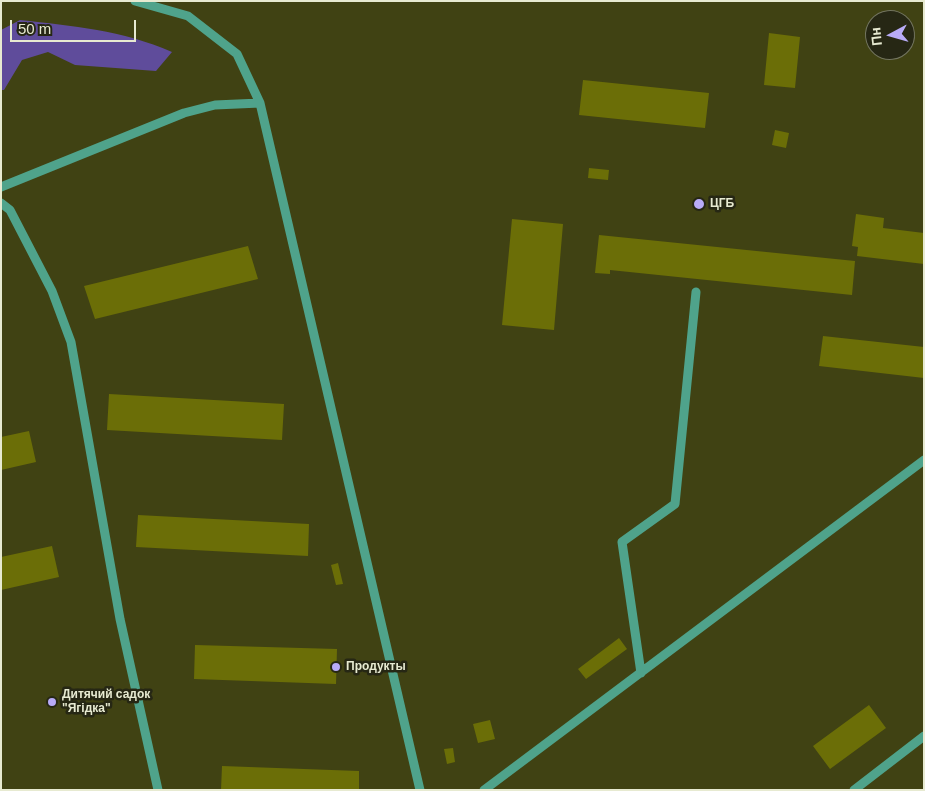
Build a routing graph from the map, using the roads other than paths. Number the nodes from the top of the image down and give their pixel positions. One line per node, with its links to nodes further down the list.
1 (135, 1): 2 (street)
2 (260, 103): 3 (street); 10 (street)
3 (1, 187)
4 (1, 203): 9 (street)
5 (696, 292): 7 (street)
6 (924, 460): 7 (street)
7 (641, 674): 11 (street)
8 (924, 736): 12 (street)
9 (158, 790)
10 (420, 790)
11 (484, 790)
12 (854, 790)

